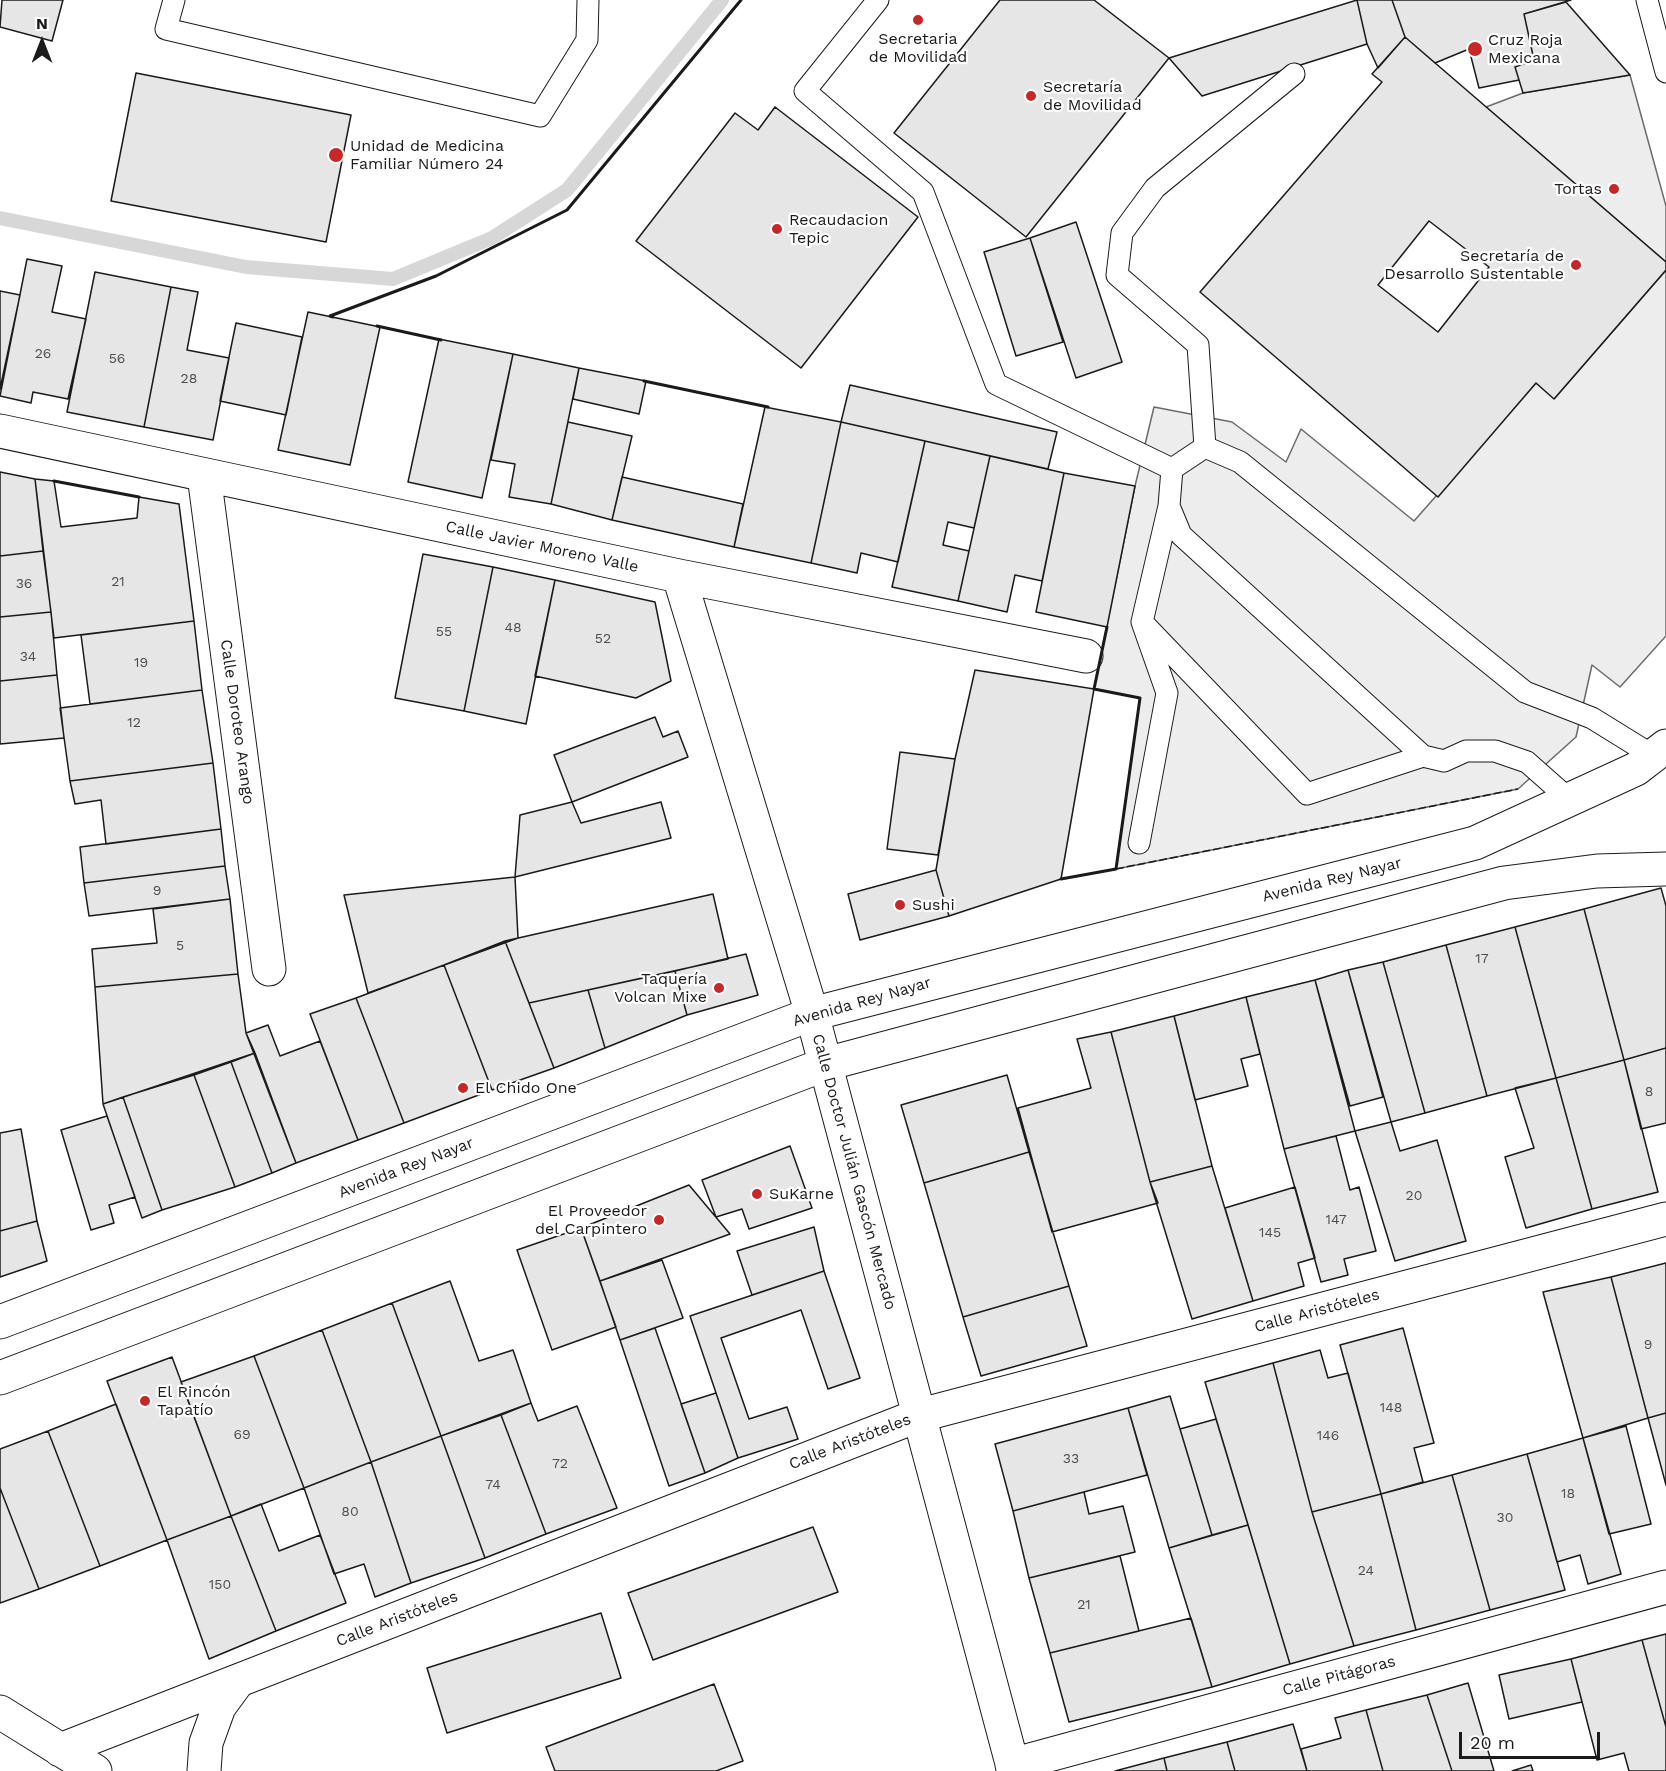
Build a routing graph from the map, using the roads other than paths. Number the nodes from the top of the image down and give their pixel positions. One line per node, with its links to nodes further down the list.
1 (174, 0): 2 (lane)
2 (588, 0)
3 (878, 0): 9 (lane)
4 (1647, 0): 5 (lane)
5 (1666, 72)
6 (1294, 74): 8 (lane)
7 (0, 431): 10 (street, Calle Javier Moreno Valle)
8 (1204, 447): 9 (lane); 15 (lane)
9 (1172, 469): 11 (lane)
10 (204, 476): 12 (street, Calle Javier Moreno Valle); 20 (street, Calle Doroteo Arango)
11 (1169, 506): 13 (lane); 16 (lane)
12 (679, 576): 14 (street, Calle Javier Moreno Valle); 21 (street, Calle Doctor Julián Gascón Mercado)
13 (1142, 622): 16 (lane); 18 (lane)
14 (1086, 656)
15 (1661, 752): 17 (street, Avenida Rey Nayar)
16 (1423, 756): 17 (lane)
17 (1570, 800): 21 (street, Avenida Rey Nayar)
18 (1139, 843)
19 (1666, 869): 22 (street)
20 (269, 969)
21 (812, 1014): 22 (street, Calle Doctor Julián Gascón Mercado); 24 (street, Avenida Rey Nayar)
22 (826, 1064): 25 (street); 26 (street, Calle Doctor Julián Gascón Mercado)
23 (1666, 1219): 26 (street, Calle Aristóteles)
24 (0, 1322)
25 (0, 1378)
26 (917, 1416): 28 (street, Calle Aristóteles); 31 (street, Calle Doctor Julián Gascón Mercado)
27 (1666, 1587): 31 (street, Calle Pitágoras)
28 (238, 1681): 30 (street, Calle Aristóteles); 33 (street)
29 (0, 1712): 30 (street)
30 (60, 1750): 32 (street)
31 (1013, 1768)
32 (95, 1771)
33 (204, 1771)

